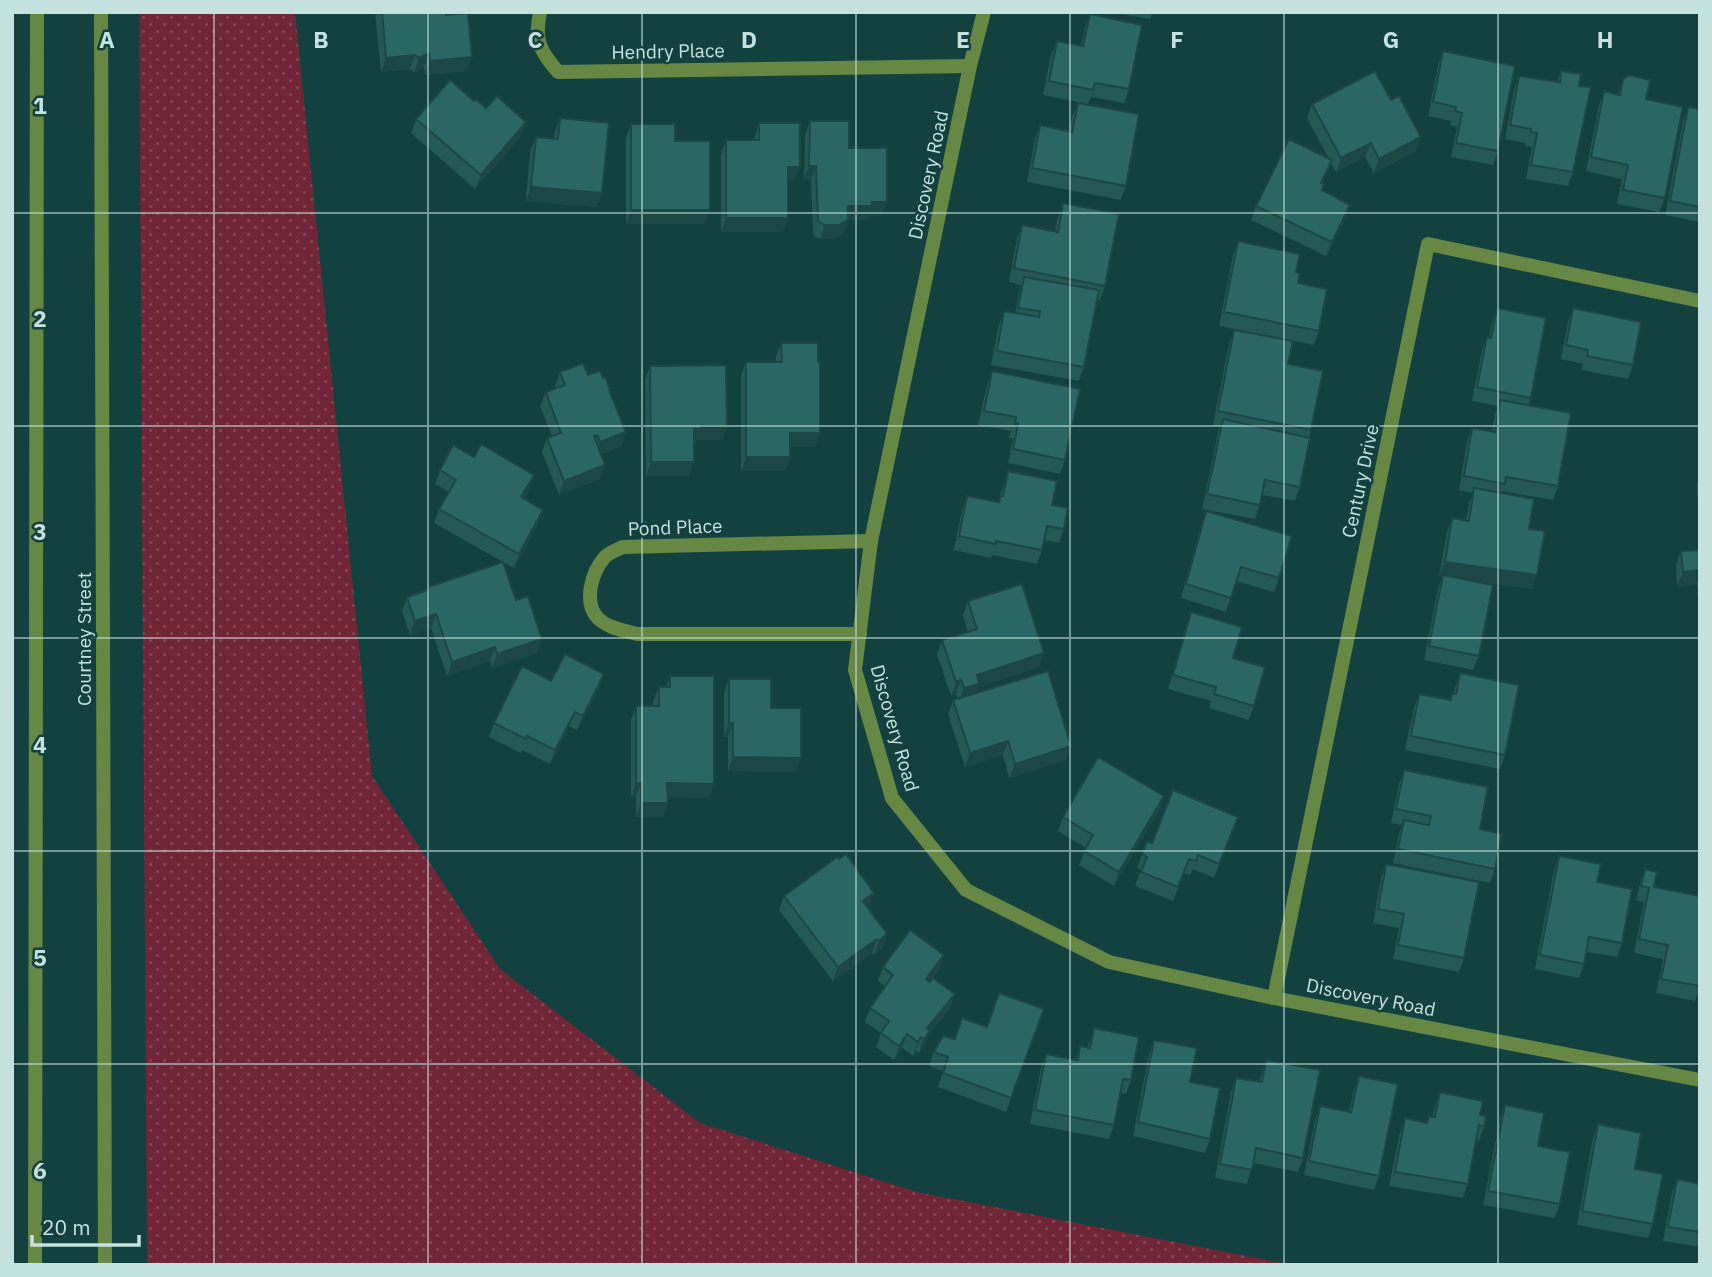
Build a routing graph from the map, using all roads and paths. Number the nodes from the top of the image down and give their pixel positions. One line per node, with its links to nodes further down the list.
1 (37, 12): 11 (street)
2 (101, 12): 12 (street, Courtney Street)
3 (540, 12): 5 (street, Hendry Place)
4 (984, 12): 5 (street, Discovery Road)
5 (970, 66): 7 (street, Discovery Road)
6 (1700, 301): 9 (street, Century Drive)
7 (871, 541): 8 (street, Discovery Road); 8 (street, Pond Place)
8 (860, 634): 9 (street, Discovery Road)
9 (1274, 998): 10 (street, Discovery Road)
10 (1700, 1080)
11 (35, 1265)
12 (105, 1265)

